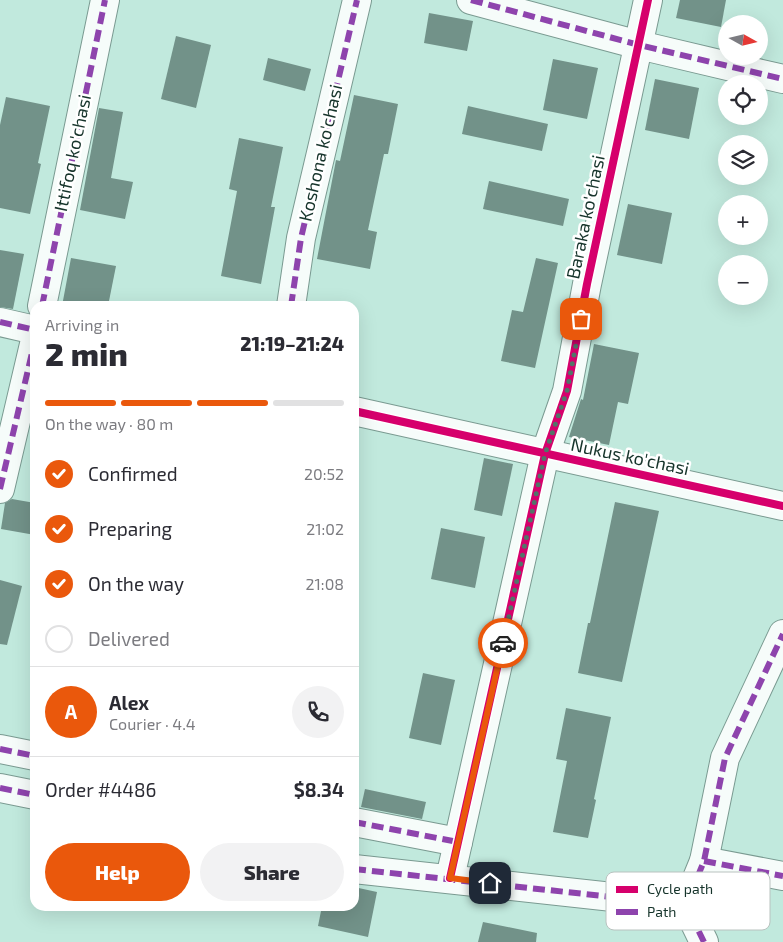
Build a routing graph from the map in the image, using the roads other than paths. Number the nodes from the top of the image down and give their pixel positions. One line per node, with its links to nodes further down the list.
1 (105, 0): 7 (street, Ittifoq ko'chasi)
2 (357, 0): 8 (street, Koshona ko'chasi)
3 (471, 0): 5 (street)
4 (648, 0): 5 (street, Baraka ko'chasi)
5 (639, 45): 6 (street); 13 (street, Baraka ko'chasi)
6 (783, 79)
7 (43, 301)
8 (292, 301)
9 (0, 322): 10 (street)
10 (30, 329)
11 (30, 361): 14 (street)
12 (359, 411): 13 (street, Nukus ko'chasi)
13 (545, 454): 15 (street, Nukus ko'chasi); 22 (street, Baraka ko'chasi)
14 (0, 488)
15 (783, 506)
16 (783, 634): 23 (street)
17 (0, 749): 18 (street)
18 (30, 755)
19 (0, 788): 20 (street)
20 (30, 794)
21 (359, 823): 22 (street)
22 (458, 842): 29 (street, Baraka ko'chasi)
23 (704, 861): 25 (street); 26 (street)
24 (359, 869): 29 (street)
25 (700, 872)
26 (762, 872)
27 (770, 874): 28 (street)
28 (783, 876)
29 (450, 878): 30 (street)
30 (606, 896)
31 (698, 930): 32 (street)
32 (704, 942)

